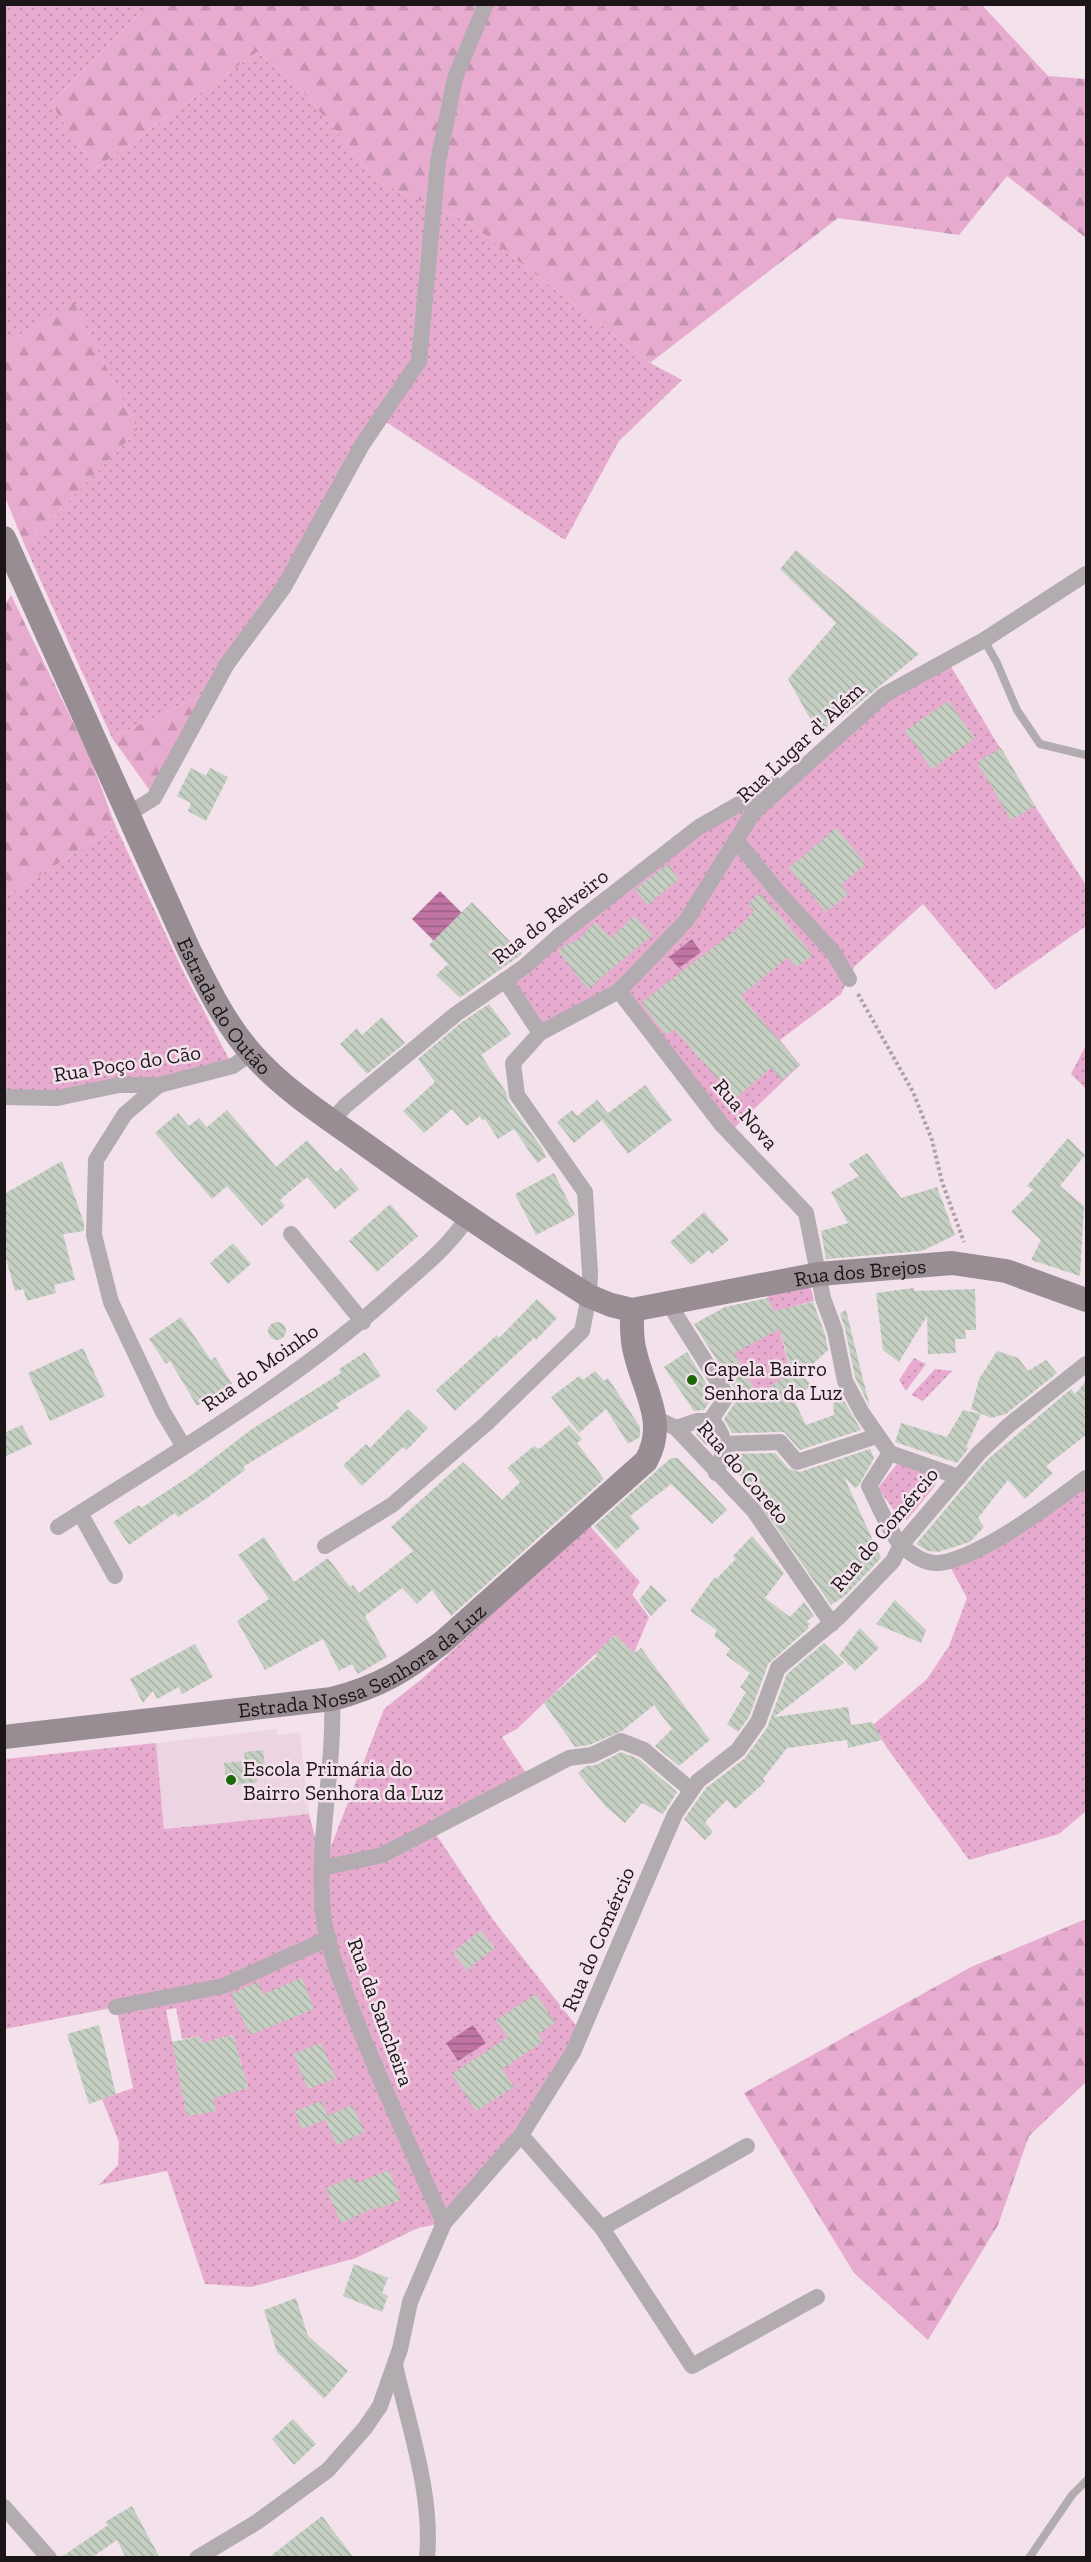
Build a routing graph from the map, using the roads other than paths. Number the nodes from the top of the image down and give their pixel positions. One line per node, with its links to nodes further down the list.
1 (486, 4): 7 (street)
2 (4, 538): 7 (street, Estrada do Outão)
3 (1086, 574): 4 (street, Rua Lugar d' Além)
4 (984, 640): 5 (lane); 6 (street, Rua Lugar d' Além)
5 (1086, 755)
6 (808, 763): 8 (street, Rua Lugar d' Além); 10 (street, Rua do Relveiro)
7 (128, 814): 13 (street, Estrada do Outão)
8 (736, 840): 9 (street); 11 (street, Rua Lugar d' Além)
9 (849, 979)
10 (505, 980): 12 (street); 16 (street, Rua do Relveiro)
11 (619, 991): 12 (street, Rua Lugar d' Além); 19 (street, Rua Nova)
12 (540, 1033): 20 (street, Rua Lugar d' Além)
13 (251, 1053): 14 (street, Rua Poço do Cão); 16 (street, Estrada do Outão)
14 (159, 1085): 15 (street, Rua Poço do Cão); 30 (street)
15 (4, 1097)
16 (332, 1121): 17 (street, Estrada do Outão)
17 (467, 1218): 20 (street, Estrada do Outão); 24 (street, Rua do Moinho)
18 (291, 1234): 24 (street)
19 (819, 1274): 21 (street, Rua dos Brejos); 22 (street, Rua dos Brejos); 28 (street, Rua Nova)
20 (589, 1296): 23 (street, Estrada do Outão); 38 (street)
21 (1086, 1299)
22 (669, 1304): 23 (street, Rua dos Brejos); 26 (street)
23 (632, 1310): 27 (street)
24 (363, 1322): 30 (street, Rua do Moinho)
25 (1086, 1364): 33 (street, Rua do Comércio)
26 (710, 1421): 27 (street); 29 (street)
27 (666, 1423): 32 (street, Rua do Coreto); 41 (street, Estrada Nossa Senhora da Luz)
28 (877, 1436): 29 (street); 31 (street, Rua Nova)
29 (725, 1444): 32 (street)
30 (184, 1447): 35 (street, Rua do Moinho)
31 (890, 1453): 33 (street); 37 (street)
32 (717, 1473): 40 (street, Rua do Coreto)
33 (959, 1477): 37 (street, Rua do Comércio)
34 (1086, 1478): 37 (street)
35 (80, 1513): 36 (street, Rua do Moinho); 39 (street)
36 (58, 1527)
37 (901, 1545): 40 (street, Rua do Comércio)
38 (325, 1546)
39 (115, 1576)
40 (832, 1624): 43 (street, Rua do Comércio)
41 (332, 1699): 42 (street, Estrada Nossa Senhora da Luz); 44 (street, Rua da Sancheira)
42 (4, 1737)
43 (691, 1790): 44 (street); 47 (street, Rua do Comércio)
44 (323, 1869): 45 (street, Rua da Sancheira)
45 (329, 1938): 46 (street); 49 (street, Rua da Sancheira)
46 (116, 2007)
47 (521, 2135): 49 (street, Rua do Comércio); 50 (street)
48 (747, 2145): 50 (street)
49 (444, 2223): 52 (street, Rua do Comércio)
50 (602, 2228): 51 (street)
51 (817, 2297)
52 (395, 2364): 56 (street, Rua do Comércio); 57 (street)
53 (1086, 2481): 58 (lane)
54 (4, 2507): 55 (street)
55 (49, 2558)
56 (197, 2558)
57 (427, 2558)
58 (1029, 2558)

